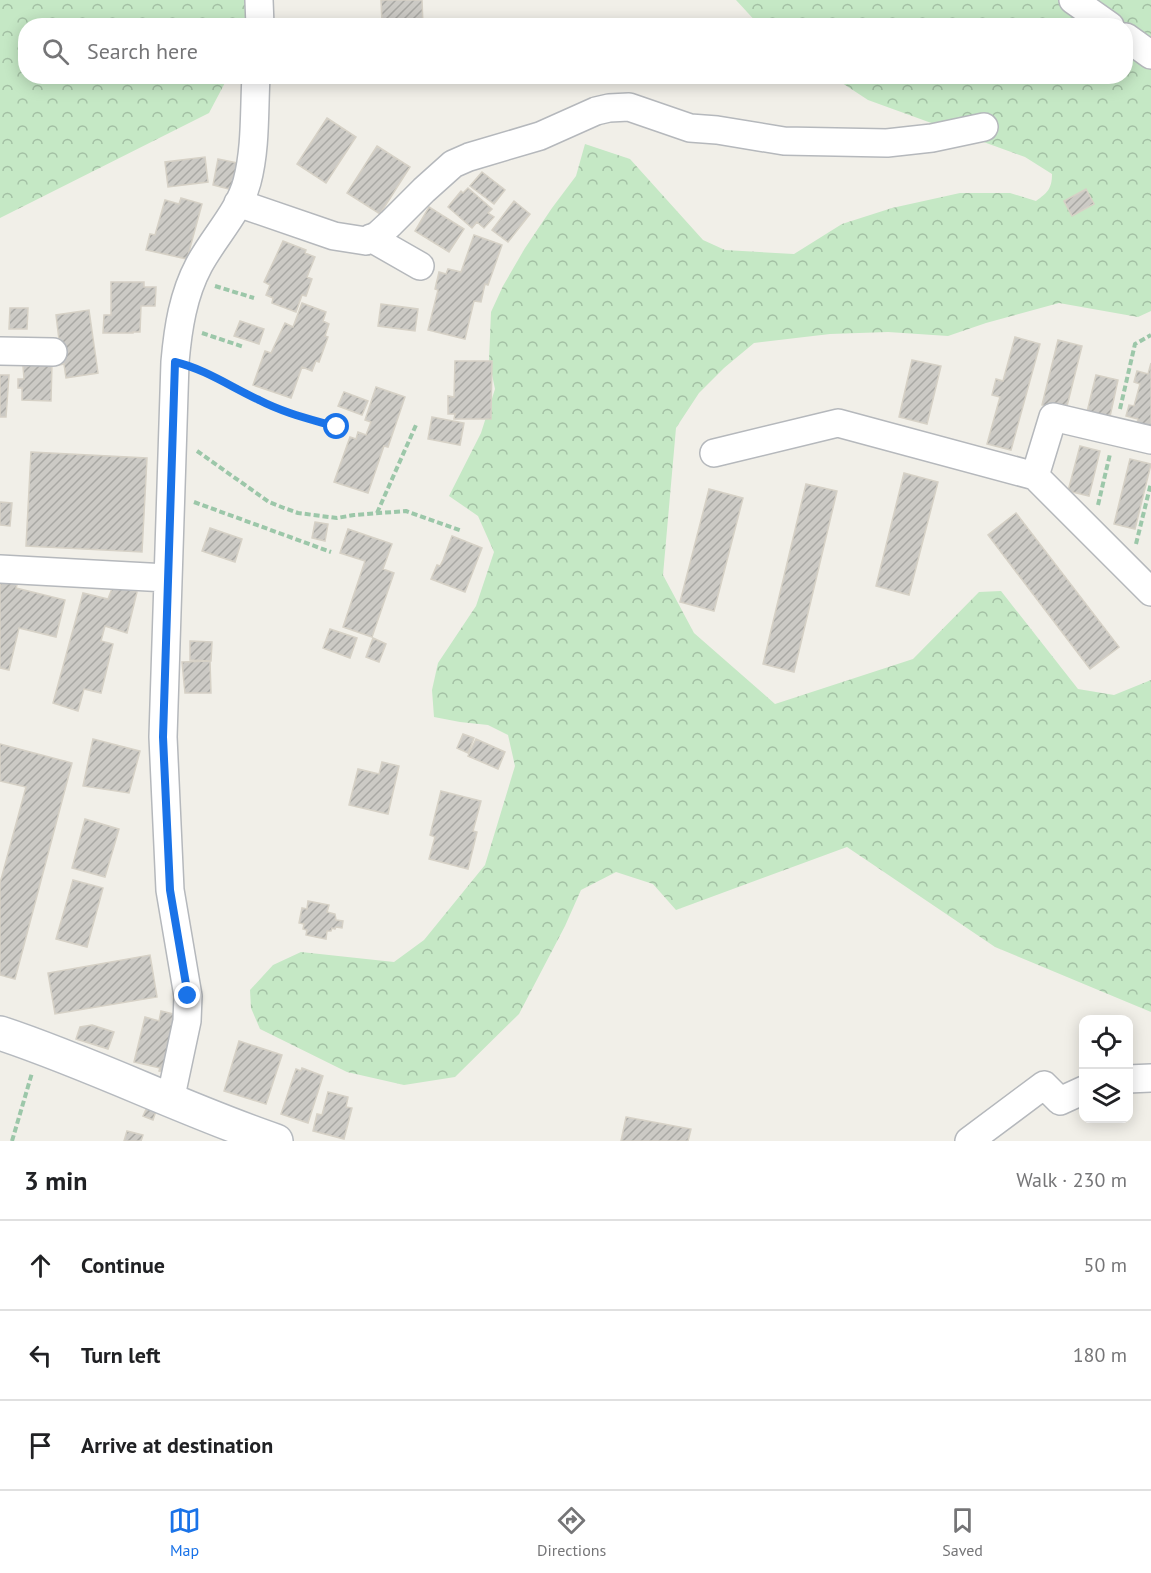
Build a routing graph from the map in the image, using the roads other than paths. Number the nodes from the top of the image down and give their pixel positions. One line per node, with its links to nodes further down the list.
1 (259, 0): 3 (street)
2 (1073, 0): 4 (street)
3 (260, 18)
4 (1099, 18)
5 (1133, 43): 6 (street)
6 (1151, 55)
7 (256, 84): 9 (street)
8 (984, 127): 10 (street)
9 (238, 203): 10 (street); 18 (street)
10 (371, 238): 11 (street)
11 (420, 267)
12 (0, 351): 13 (street)
13 (53, 352)
14 (1151, 440): 16 (street)
15 (714, 453): 16 (street)
16 (1035, 476): 19 (street)
17 (0, 568): 18 (street)
18 (167, 578): 24 (street)
19 (1151, 592)
20 (0, 1033): 24 (street)
21 (1151, 1078): 22 (street)
22 (1133, 1079)
23 (1079, 1092): 26 (street)
24 (170, 1101): 25 (street)
25 (276, 1141)
26 (969, 1141)

